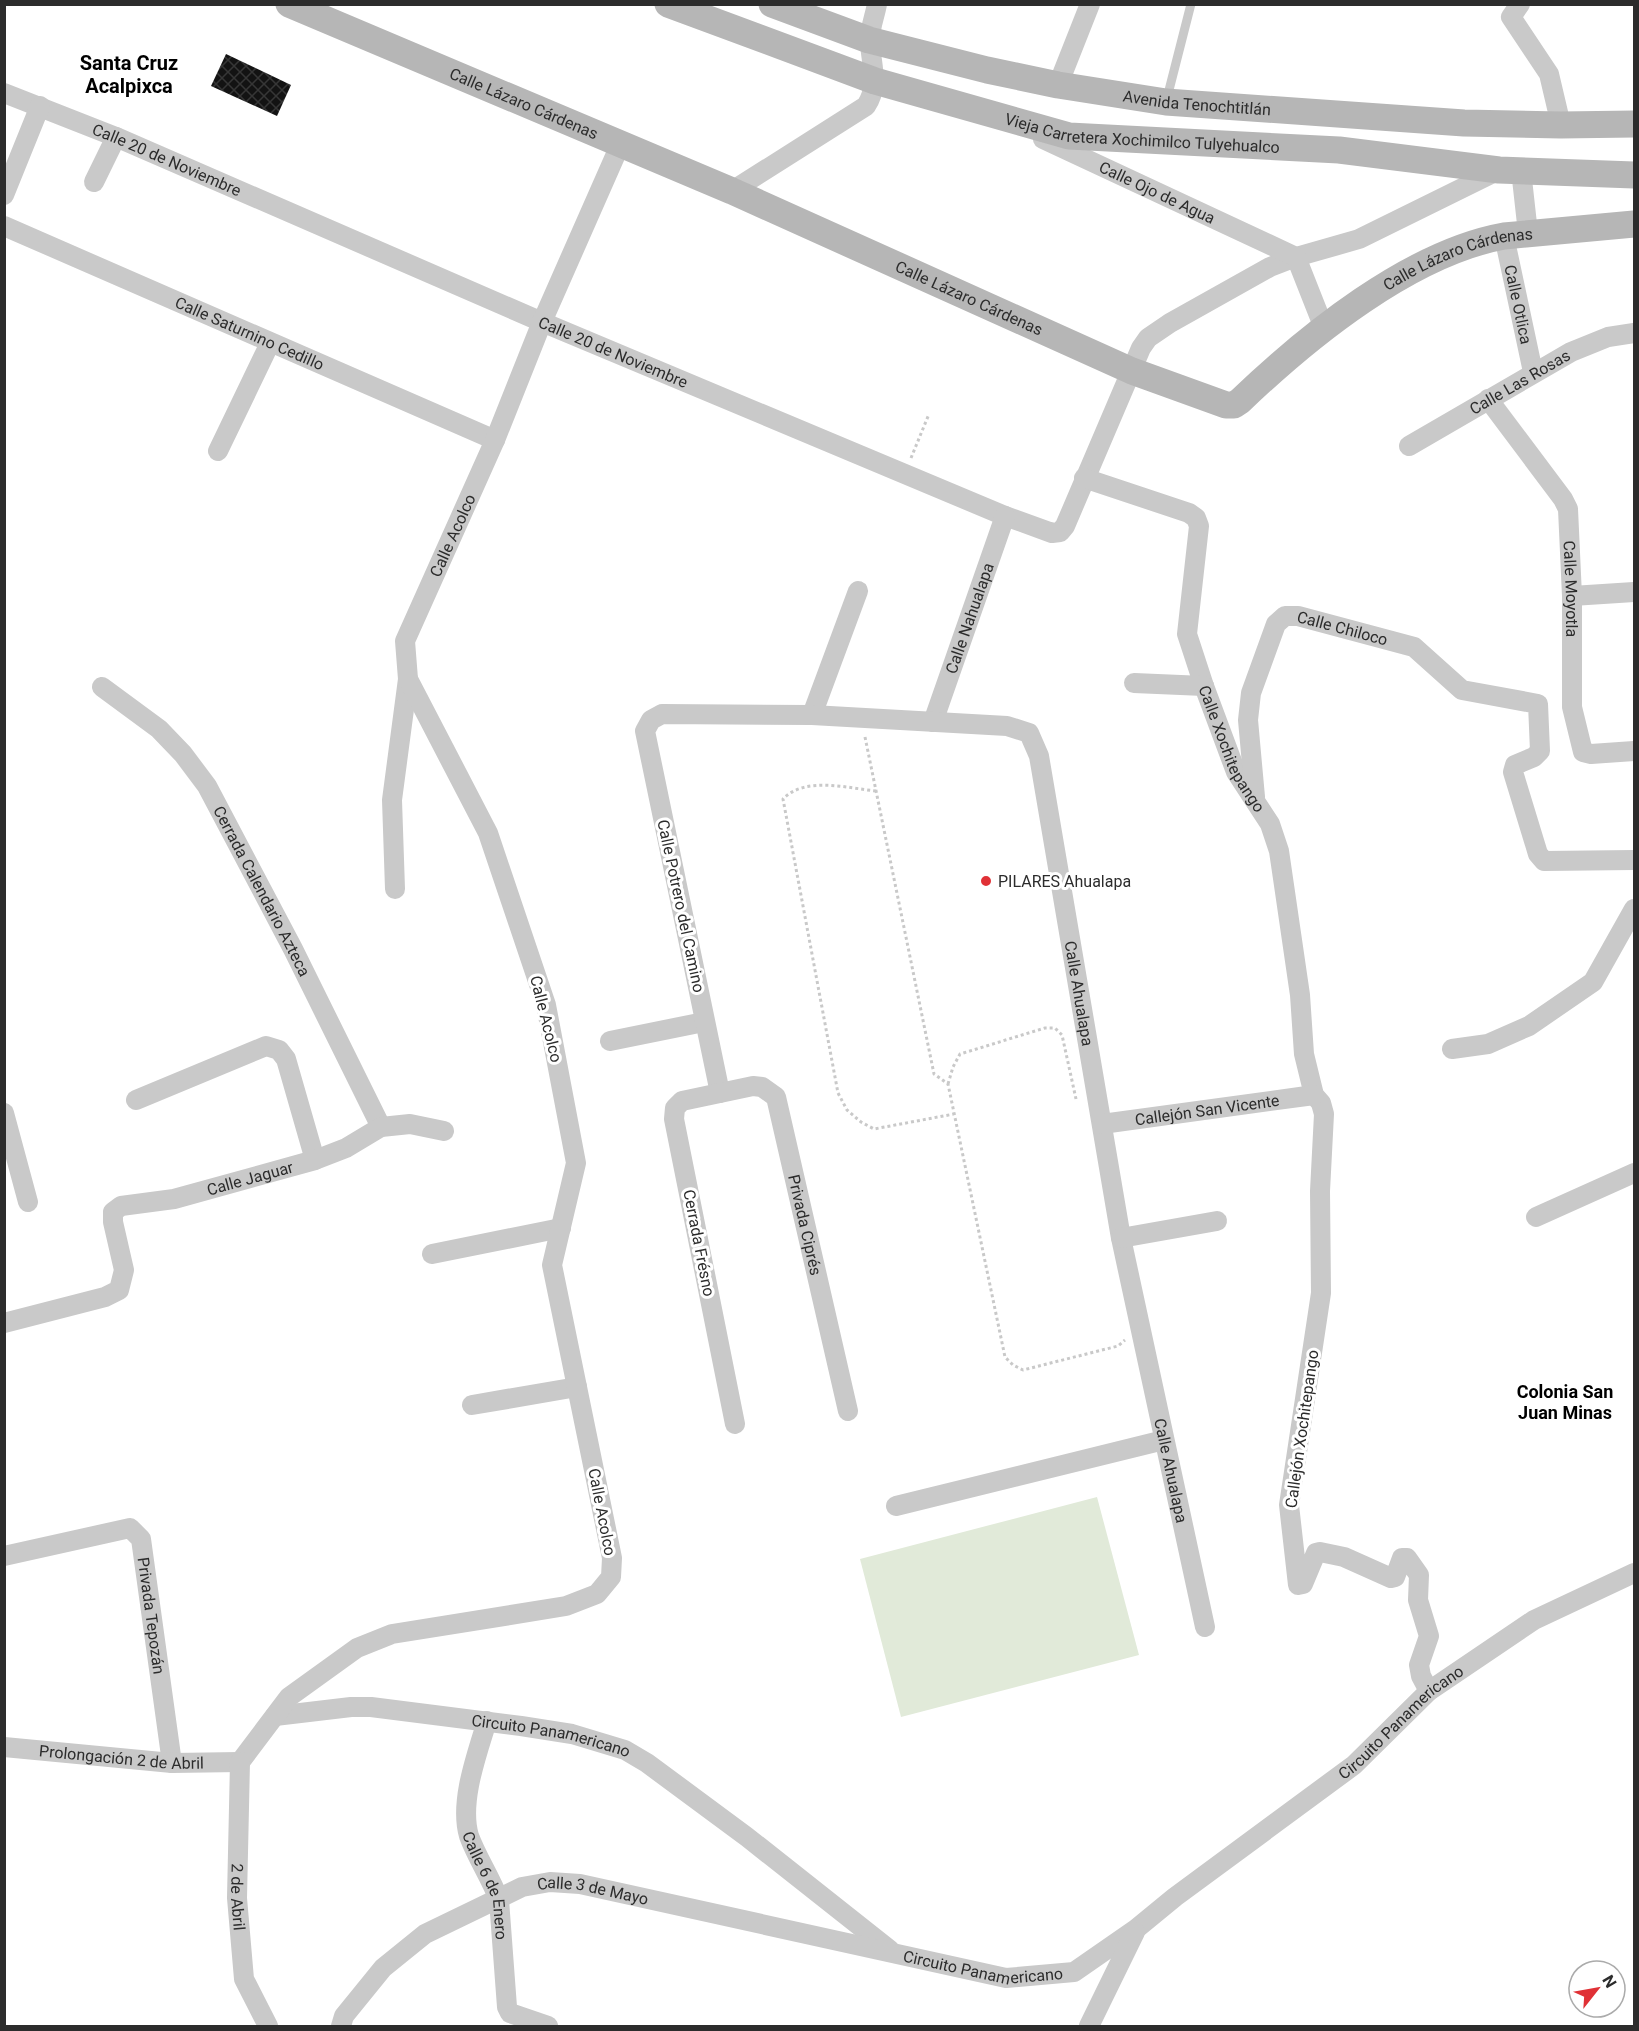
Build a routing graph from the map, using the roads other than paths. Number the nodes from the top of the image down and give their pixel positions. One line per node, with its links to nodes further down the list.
1 (289, 4): 19 (main road, Calle Lázaro Cárdenas)
2 (668, 4): 10 (main road, Vieja Carretera Xochimilco Tulyehualco)
3 (772, 4): 8 (main road, Avenida Tenochtitlán)
4 (877, 4): 8 (street)
5 (1090, 4): 11 (street)
6 (1191, 4): 13 (lane)
7 (1520, 4): 17 (street)
8 (869, 40): 9 (main road, Avenida Tenochtitlán); 10 (street)
9 (987, 70): 11 (main road, Avenida Tenochtitlán); 15 (main road)
10 (875, 81): 15 (main road, Vieja Carretera Xochimilco Tulyehualco); 23 (street)
11 (1058, 85): 13 (main road, Avenida Tenochtitlán)
12 (4, 93): 14 (street, Calle 20 de Noviembre)
13 (1166, 102): 17 (main road, Avenida Tenochtitlán)
14 (40, 106): 18 (street, Calle 20 de Noviembre); 24 (street)
15 (986, 112): 20 (main road, Vieja Carretera Xochimilco Tulyehualco); 28 (street, Calle Ojo de Agua)
16 (1635, 124): 17 (main road, Avenida Tenochtitlán)
17 (1561, 125)
18 (116, 137): 22 (street); 29 (street, Calle 20 de Noviembre)
19 (620, 146): 23 (main road, Calle Lázaro Cárdenas); 29 (street, Calle Acolco)
20 (1510, 170): 21 (main road, Vieja Carretera Xochimilco Tulyehualco); 27 (street, Calle Otlica); 28 (street)
21 (1635, 175)
22 (94, 182)
23 (732, 191): 33 (main road, Calle Lázaro Cárdenas)
24 (4, 195)
25 (1635, 224): 27 (main road, Calle Lázaro Cárdenas)
26 (4, 226): 32 (street, Calle Saturnino Cedillo)
27 (1516, 235): 30 (main road, Calle Lázaro Cárdenas); 34 (street, Calle Otlica)
28 (1296, 257): 30 (street); 33 (street)
29 (542, 322): 36 (street, Calle Acolco); 40 (street, Calle 20 de Noviembre)
30 (1324, 328): 33 (main road, Calle Lázaro Cárdenas)
31 (1635, 333): 34 (street, Calle Las Rosas)
32 (270, 343): 36 (street, Calle Saturnino Cedillo); 38 (street)
33 (1132, 371): 39 (street, Calle 20 de Noviembre)
34 (1533, 372): 35 (street, Calle Las Rosas)
35 (1488, 399): 37 (street, Calle Las Rosas); 43 (street, Calle Moyotla)
36 (495, 440): 44 (street, Calle Acolco)
37 (1409, 446)
38 (218, 451)
39 (1084, 478): 40 (street, Calle 20 de Noviembre); 46 (street, Calle Xochitepango)
40 (1005, 516): 52 (street, Calle Nahualapa)
41 (858, 591): 50 (street)
42 (1635, 592): 43 (street)
43 (1572, 596): 49 (street, Calle Moyotla)
44 (408, 679): 56 (street); 73 (street, Calle Acolco)
45 (1134, 683): 46 (street)
46 (1204, 686): 54 (street, Calle Xochitepango)
47 (102, 687): 66 (street, Cerrada Calendario Azteca)
48 (1538, 704): 49 (street, Calle Chiloco); 54 (street, Calle Chiloco); 55 (street)
49 (1572, 707): 53 (street, Calle Moyotla)
50 (812, 715): 51 (street, Calle Ahualapa); 52 (street, Calle Ahualapa)
51 (651, 720): 58 (street, Calle Potrero del Camino)
52 (933, 722): 65 (street, Calle Ahualapa)
53 (1635, 751)
54 (1256, 799): 62 (street, Calle Xochitepango)
55 (1635, 860)
56 (395, 889)
57 (1635, 909): 60 (street)
58 (704, 1022): 59 (street); 61 (street, Calle Potrero del Camino)
59 (610, 1041)
60 (1452, 1049)
61 (720, 1093): 79 (street, Privada Ciprés); 80 (street, Cerrada Frésno)
62 (1314, 1095): 65 (street, Callejón San Vicente); 86 (street, Callejón Xochitepango)
63 (136, 1100): 68 (street)
64 (4, 1113): 70 (street)
65 (1102, 1124): 74 (street, Calle Ahualapa)
66 (381, 1127): 67 (street); 68 (street, Calle Jaguar)
67 (444, 1131)
68 (315, 1160): 76 (street, Calle Jaguar)
69 (1635, 1173): 71 (street)
70 (28, 1202)
71 (1536, 1217)
72 (1217, 1221): 74 (street)
73 (561, 1228): 75 (street); 77 (street, Calle Acolco)
74 (1121, 1238): 81 (street, Calle Ahualapa)
75 (432, 1254)
76 (4, 1323)
77 (577, 1387): 78 (street); 87 (street, Calle Acolco)
78 (471, 1405)
79 (848, 1411)
80 (735, 1424)
81 (1164, 1440): 82 (street); 85 (street, Calle Ahualapa)
82 (896, 1506)
83 (4, 1556): 91 (street, Privada Tepozán)
84 (1635, 1573): 86 (street, Circuito Panamericano)
85 (1205, 1627)
86 (1429, 1691): 93 (street, Circuito Panamericano)
87 (274, 1716): 88 (street, Circuito Panamericano); 90 (street, Calle Acolco)
88 (487, 1721): 92 (street, Calle 6 de Enero); 94 (street, Circuito Panamericano)
89 (4, 1747): 91 (street, Prolongación 2 de Abril)
90 (240, 1762): 91 (street, Prolongación 2 de Abril); 95 (street, 2 de Abril)
91 (172, 1763)
92 (499, 1900): 94 (street, Calle 3 de Mayo); 96 (street, Calle 3 de Mayo); 97 (street, Calle 6 de Enero)
93 (1136, 1929): 94 (street, Circuito Panamericano); 98 (street)
94 (893, 1953)
95 (268, 2026)
96 (341, 2026)
97 (548, 2026)
98 (1089, 2026)

